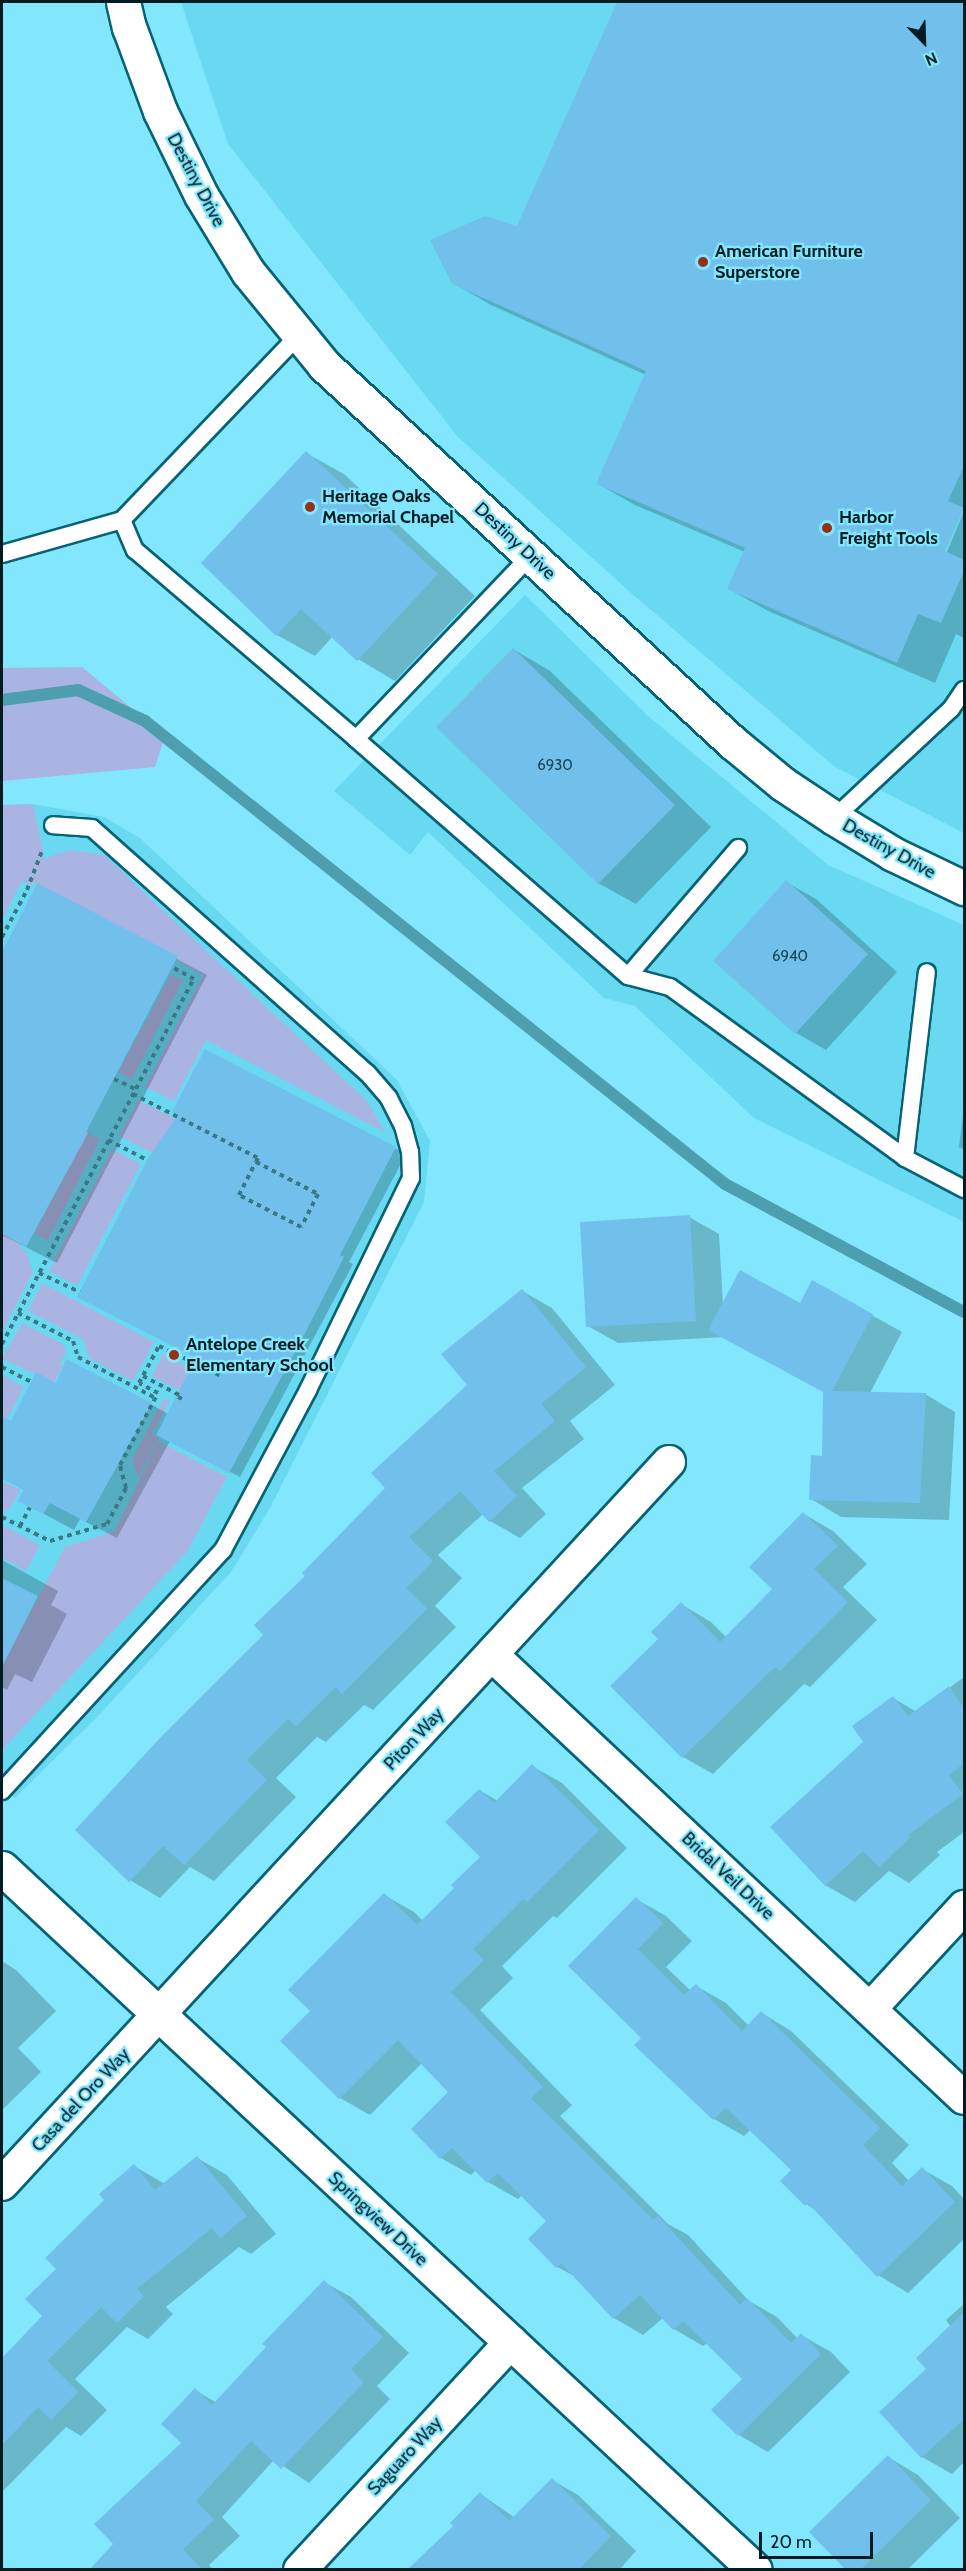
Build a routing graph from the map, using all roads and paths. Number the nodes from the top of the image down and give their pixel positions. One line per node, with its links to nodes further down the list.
1 (123, 2): 2 (street, Destiny Drive)
2 (299, 335): 3 (lane); 5 (street, Destiny Drive)
3 (122, 520): 4 (lane); 7 (lane)
4 (2, 554)
5 (530, 556): 7 (lane); 8 (street, Destiny Drive)
6 (964, 690): 8 (lane)
7 (356, 739): 15 (lane)
8 (834, 818): 11 (street, Destiny Drive)
9 (53, 825): 12 (path); 39 (lane)
10 (738, 848): 15 (lane)
11 (964, 888)
12 (2, 938)
13 (172, 967): 17 (path)
14 (927, 972): 20 (lane)
15 (628, 976): 20 (lane)
16 (114, 1079): 17 (path)
17 (135, 1089): 18 (path)
18 (133, 1094): 19 (path); 22 (path)
19 (108, 1140): 21 (path); 24 (path)
20 (905, 1158): 23 (lane)
21 (147, 1160)
22 (256, 1162): 22 (path)
23 (964, 1189)
24 (39, 1273): 25 (path); 26 (path)
25 (80, 1293)
26 (18, 1313): 27 (path); 32 (path)
27 (2, 1344)
28 (2, 1367): 31 (path)
29 (219, 1375): 30 (path)
30 (143, 1376): 32 (path); 33 (path)
31 (31, 1382)
32 (155, 1398): 37 (path)
33 (179, 1400)
34 (669, 1462): 38 (street, Piton Way)
35 (30, 1507): 37 (path)
36 (2, 1517): 37 (path)
37 (20, 1526)
38 (492, 1654): 42 (street, Bridal Veil Drive); 43 (street, Piton Way)
39 (2, 1791)
40 (2, 1868): 43 (street, Springview Drive)
41 (964, 1907): 42 (street)
42 (870, 2009): 44 (street, Bridal Veil Drive)
43 (160, 2015): 45 (street, Casa del Oro Way); 46 (street, Springview Drive)
44 (964, 2098)
45 (2, 2184)
46 (511, 2343): 47 (street, Saguaro Way); 48 (street, Springview Drive)
47 (300, 2570)
48 (755, 2570)

